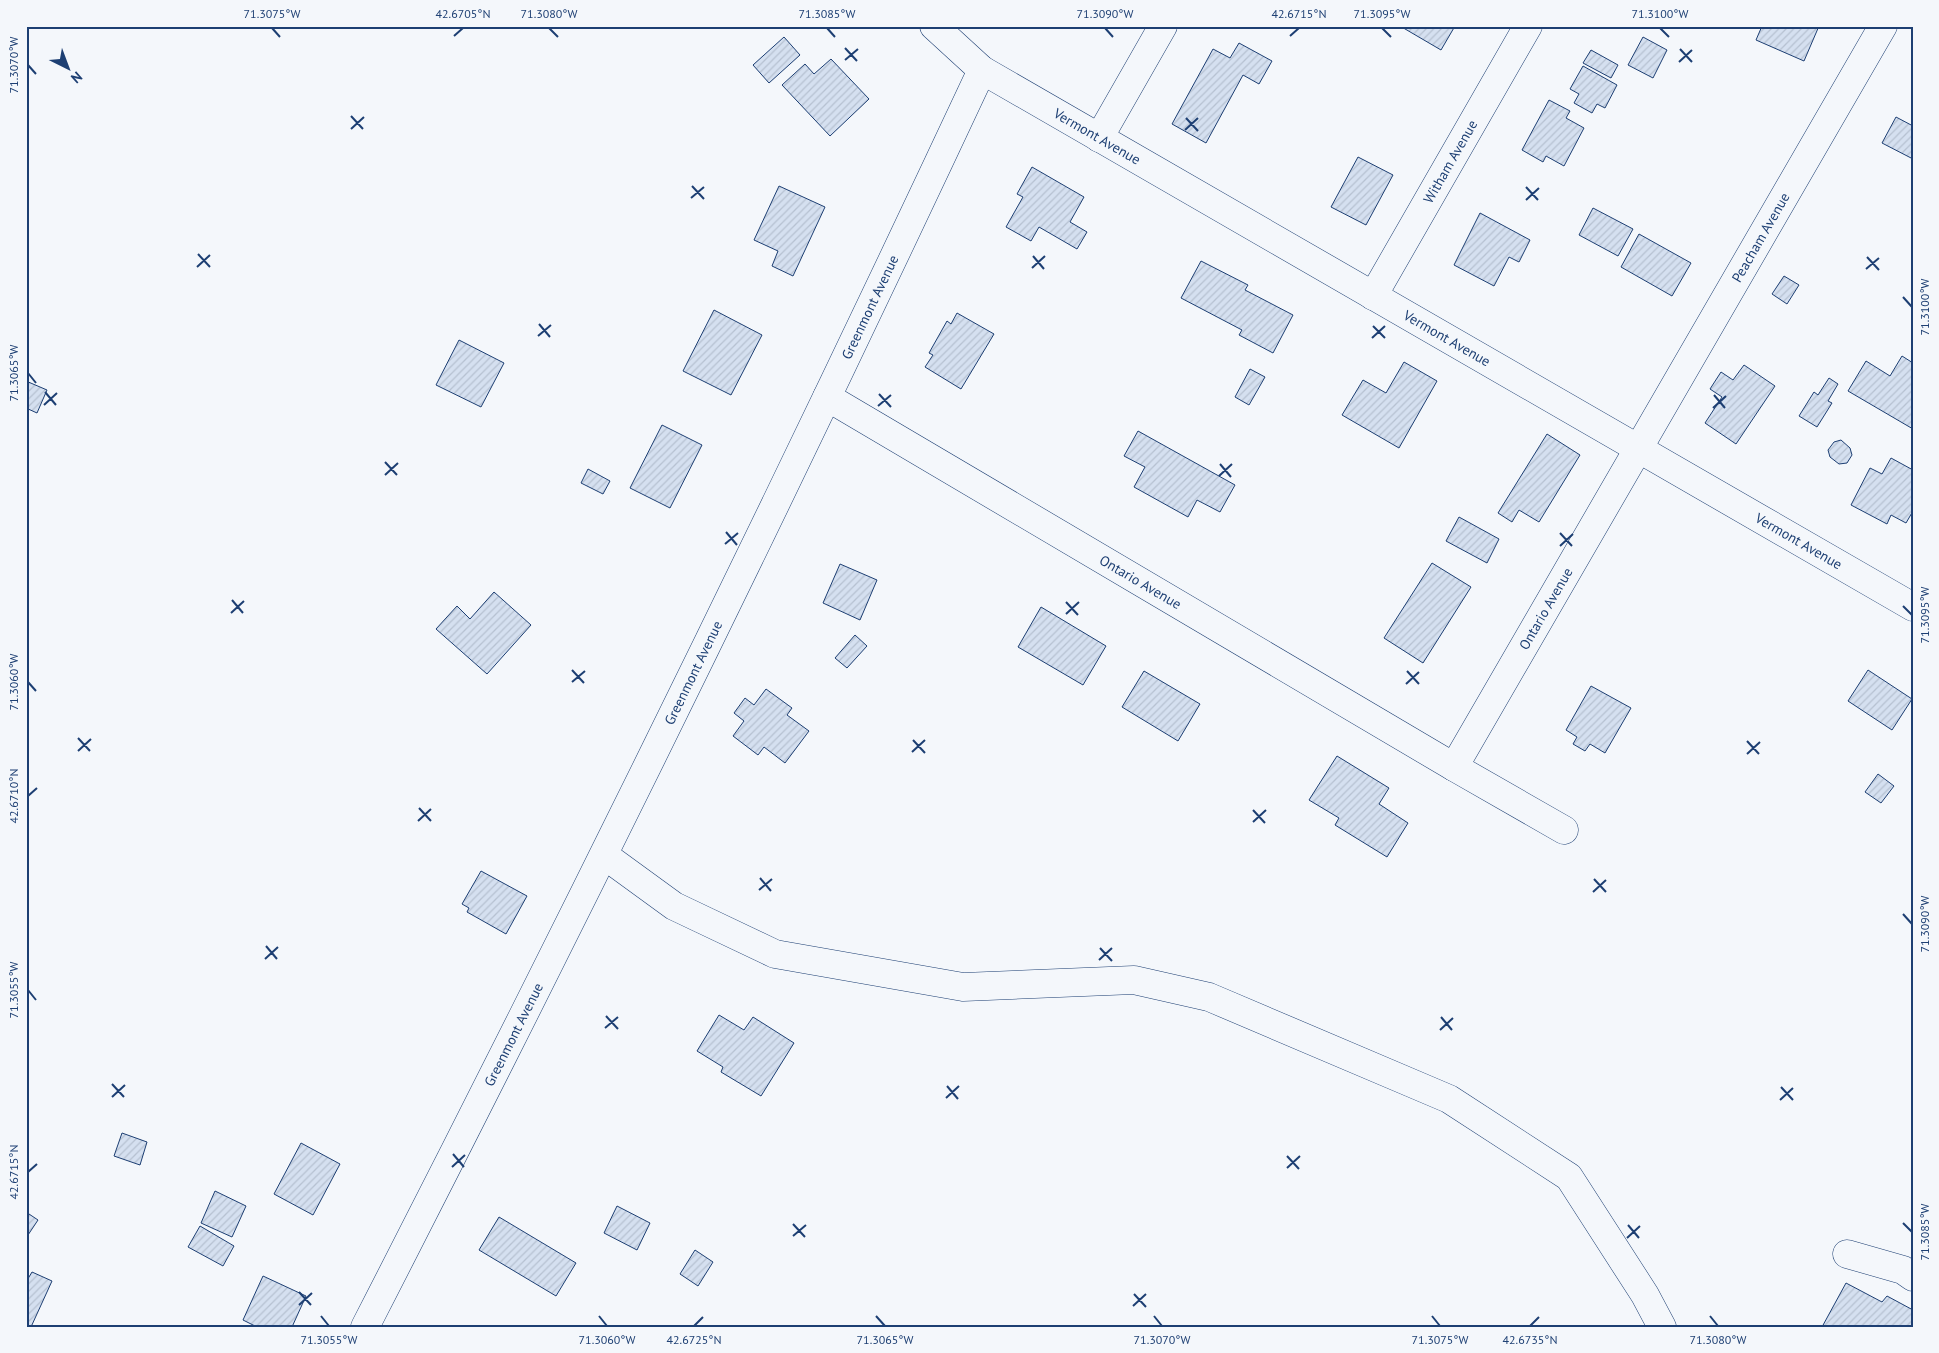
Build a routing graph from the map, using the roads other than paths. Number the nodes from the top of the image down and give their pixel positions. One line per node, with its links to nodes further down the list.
1 (934, 26): 5 (street)
2 (1163, 26): 6 (street)
3 (1528, 26): 7 (street, Witham Avenue)
4 (1883, 26): 9 (street, Peacham Avenue)
5 (982, 70): 6 (street, Vermont Avenue); 8 (street, Greenmont Avenue)
6 (1099, 138): 7 (street, Vermont Avenue)
7 (1373, 296): 9 (street, Vermont Avenue)
8 (827, 397): 11 (street, Ontario Avenue); 13 (street, Greenmont Avenue)
9 (1639, 449): 10 (street, Vermont Avenue); 11 (street, Ontario Avenue)
10 (1909, 597)
11 (1454, 767): 12 (street, Ontario Avenue)
12 (1564, 830)
13 (604, 855): 16 (street, Greenmont Avenue); 17 (street)
14 (1847, 1254): 15 (street)
15 (1913, 1277)
16 (364, 1327)
17 (1662, 1327)

